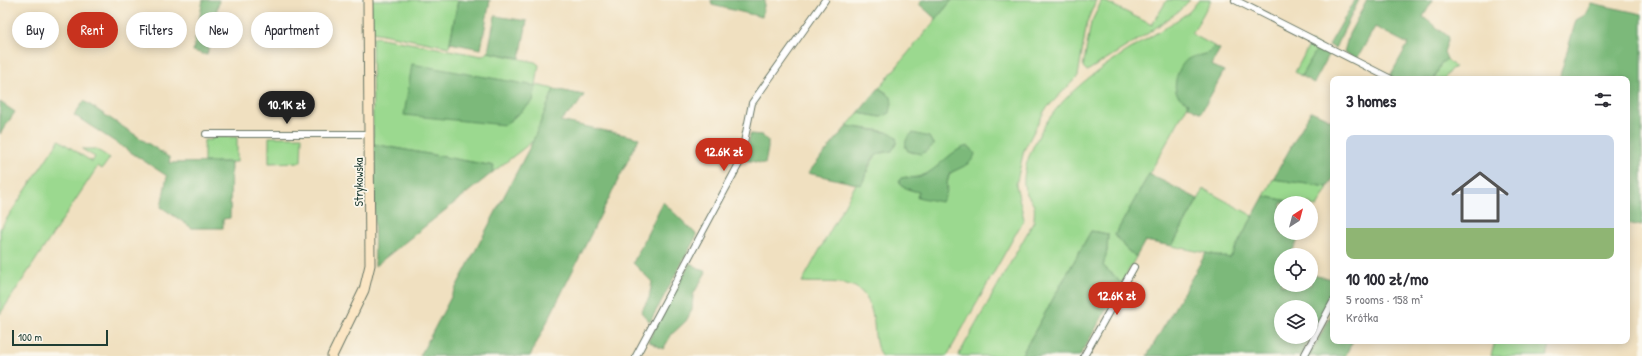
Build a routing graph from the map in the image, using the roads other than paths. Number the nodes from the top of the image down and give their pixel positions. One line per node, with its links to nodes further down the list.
1 (368, 0): 6 (street, Strykowska)
2 (825, 0): 10 (street)
3 (1235, 0): 4 (street)
4 (1386, 76)
5 (206, 134): 6 (street)
6 (369, 134): 9 (street, Strykowska)
7 (1134, 267): 11 (street)
8 (1330, 308): 12 (street)
9 (332, 356)
10 (636, 356)
11 (1084, 356)
12 (1304, 356)

